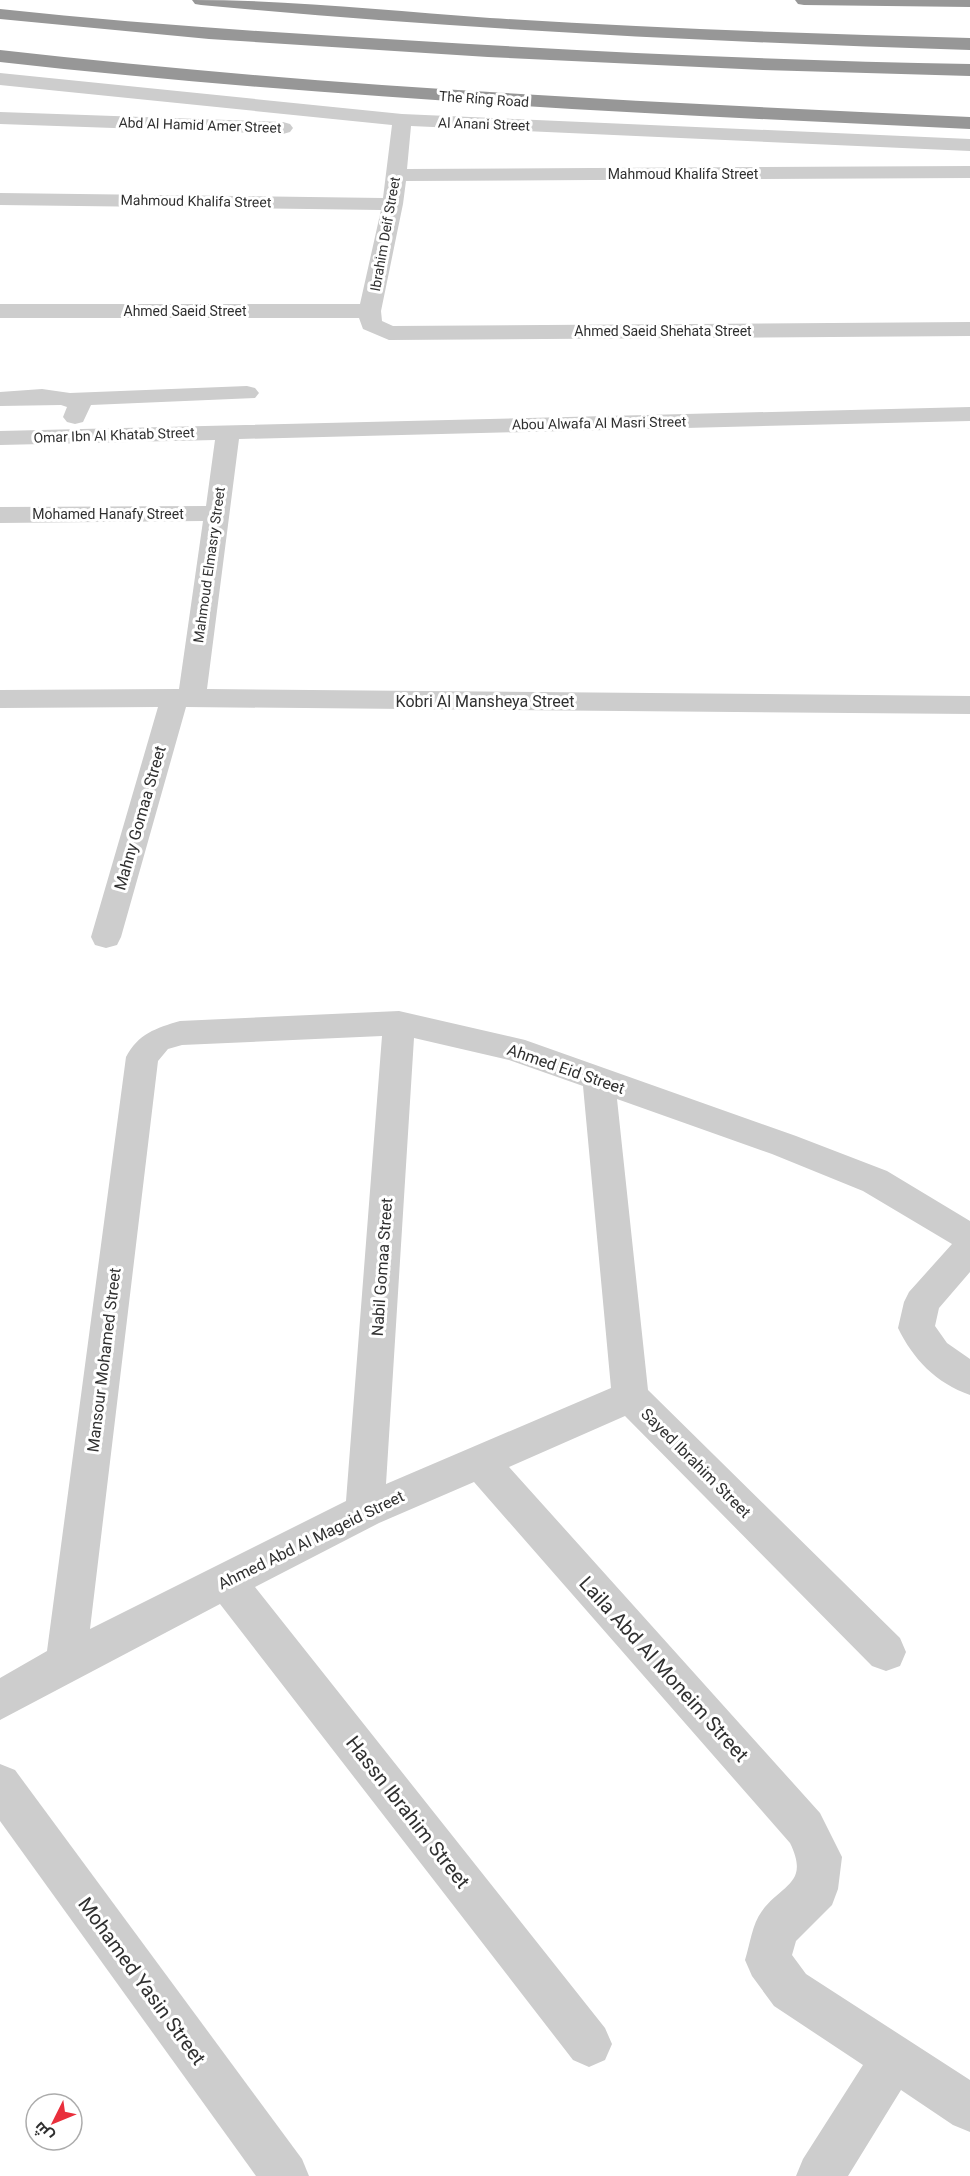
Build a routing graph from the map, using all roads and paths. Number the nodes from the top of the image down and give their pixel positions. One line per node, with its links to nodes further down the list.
1 (201, 0): 6 (highway)
2 (804, 0): 3 (highway)
3 (970, 2)
4 (0, 14): 9 (highway)
5 (970, 37): 6 (highway)
6 (841, 40): 7 (highway)
7 (970, 44)
8 (0, 56): 14 (highway, The Ring Road)
9 (927, 70): 10 (highway); 11 (highway)
10 (970, 70)
11 (970, 77)
12 (0, 79): 15 (street, Al Anani Street)
13 (0, 118): 15 (street, Abd Al Hamid Amer Street)
14 (970, 123)
15 (402, 126): 16 (street, Al Anani Street); 18 (street, Ibrahim Deif Street)
16 (970, 145)
17 (970, 172): 18 (street, Mahmoud Khalifa Street)
18 (395, 175): 20 (street, Ibrahim Deif Street)
19 (0, 199): 20 (street, Mahmoud Khalifa Street)
20 (393, 204): 22 (street, Ibrahim Deif Street)
21 (0, 311): 22 (street, Ahmed Saeid Street)
22 (370, 311): 23 (street, Ahmed Saeid Shehata Street)
23 (970, 328)
24 (246, 393): 26 (street)
25 (0, 399): 26 (street)
26 (73, 399): 29 (street)
27 (970, 414): 28 (street, Abou Alwafa Al Masri Street)
28 (228, 432): 29 (street, Omar Ibn Al Khatab Street); 31 (street, Mahmoud Elmasry Street)
29 (70, 437): 30 (street, Omar Ibn Al Khatab Street)
30 (0, 438)
31 (216, 513): 32 (street, Mohamed Hanafy Street); 34 (street, Mahmoud Elmasry Street)
32 (0, 515)
33 (0, 699): 34 (street, Kobri Al Mansheya Street)
34 (183, 699): 35 (street, Kobri Al Mansheya Street); 36 (street, Mahny Gomaa Street)
35 (970, 705)
36 (106, 938)
37 (399, 1023): 38 (street, Ahmed Eid Street); 39 (street, Ahmed Eid Street); 45 (street, Nabil Gomaa Street)
38 (142, 1058): 48 (street, Mansour Mohamed Street)
39 (599, 1080): 40 (street, Ahmed Eid Street); 43 (street, Sayed Ibrahim Street)
40 (970, 1238)
41 (970, 1248): 42 (street)
42 (970, 1379)
43 (630, 1397): 44 (street, Ahmed Abd Al Mageid Street); 47 (street, Sayed Ibrahim Street)
44 (480, 1461): 45 (street, Ahmed Abd Al Mageid Street); 52 (street, Laila Abd Al Moneim Street)
45 (365, 1511): 46 (street, Ahmed Abd Al Mageid Street)
46 (226, 1581): 48 (street, Ahmed Abd Al Mageid Street); 51 (street, Hassn Ibrahim Street)
47 (886, 1652)
48 (66, 1662): 49 (street, Ahmed Abd Al Mageid Street)
49 (0, 1700)
50 (0, 1785): 54 (street, Mohamed Yasin Street)
51 (589, 2044)
52 (894, 2058): 53 (street); 55 (street)
53 (970, 2108)
54 (285, 2176)
55 (820, 2176)

